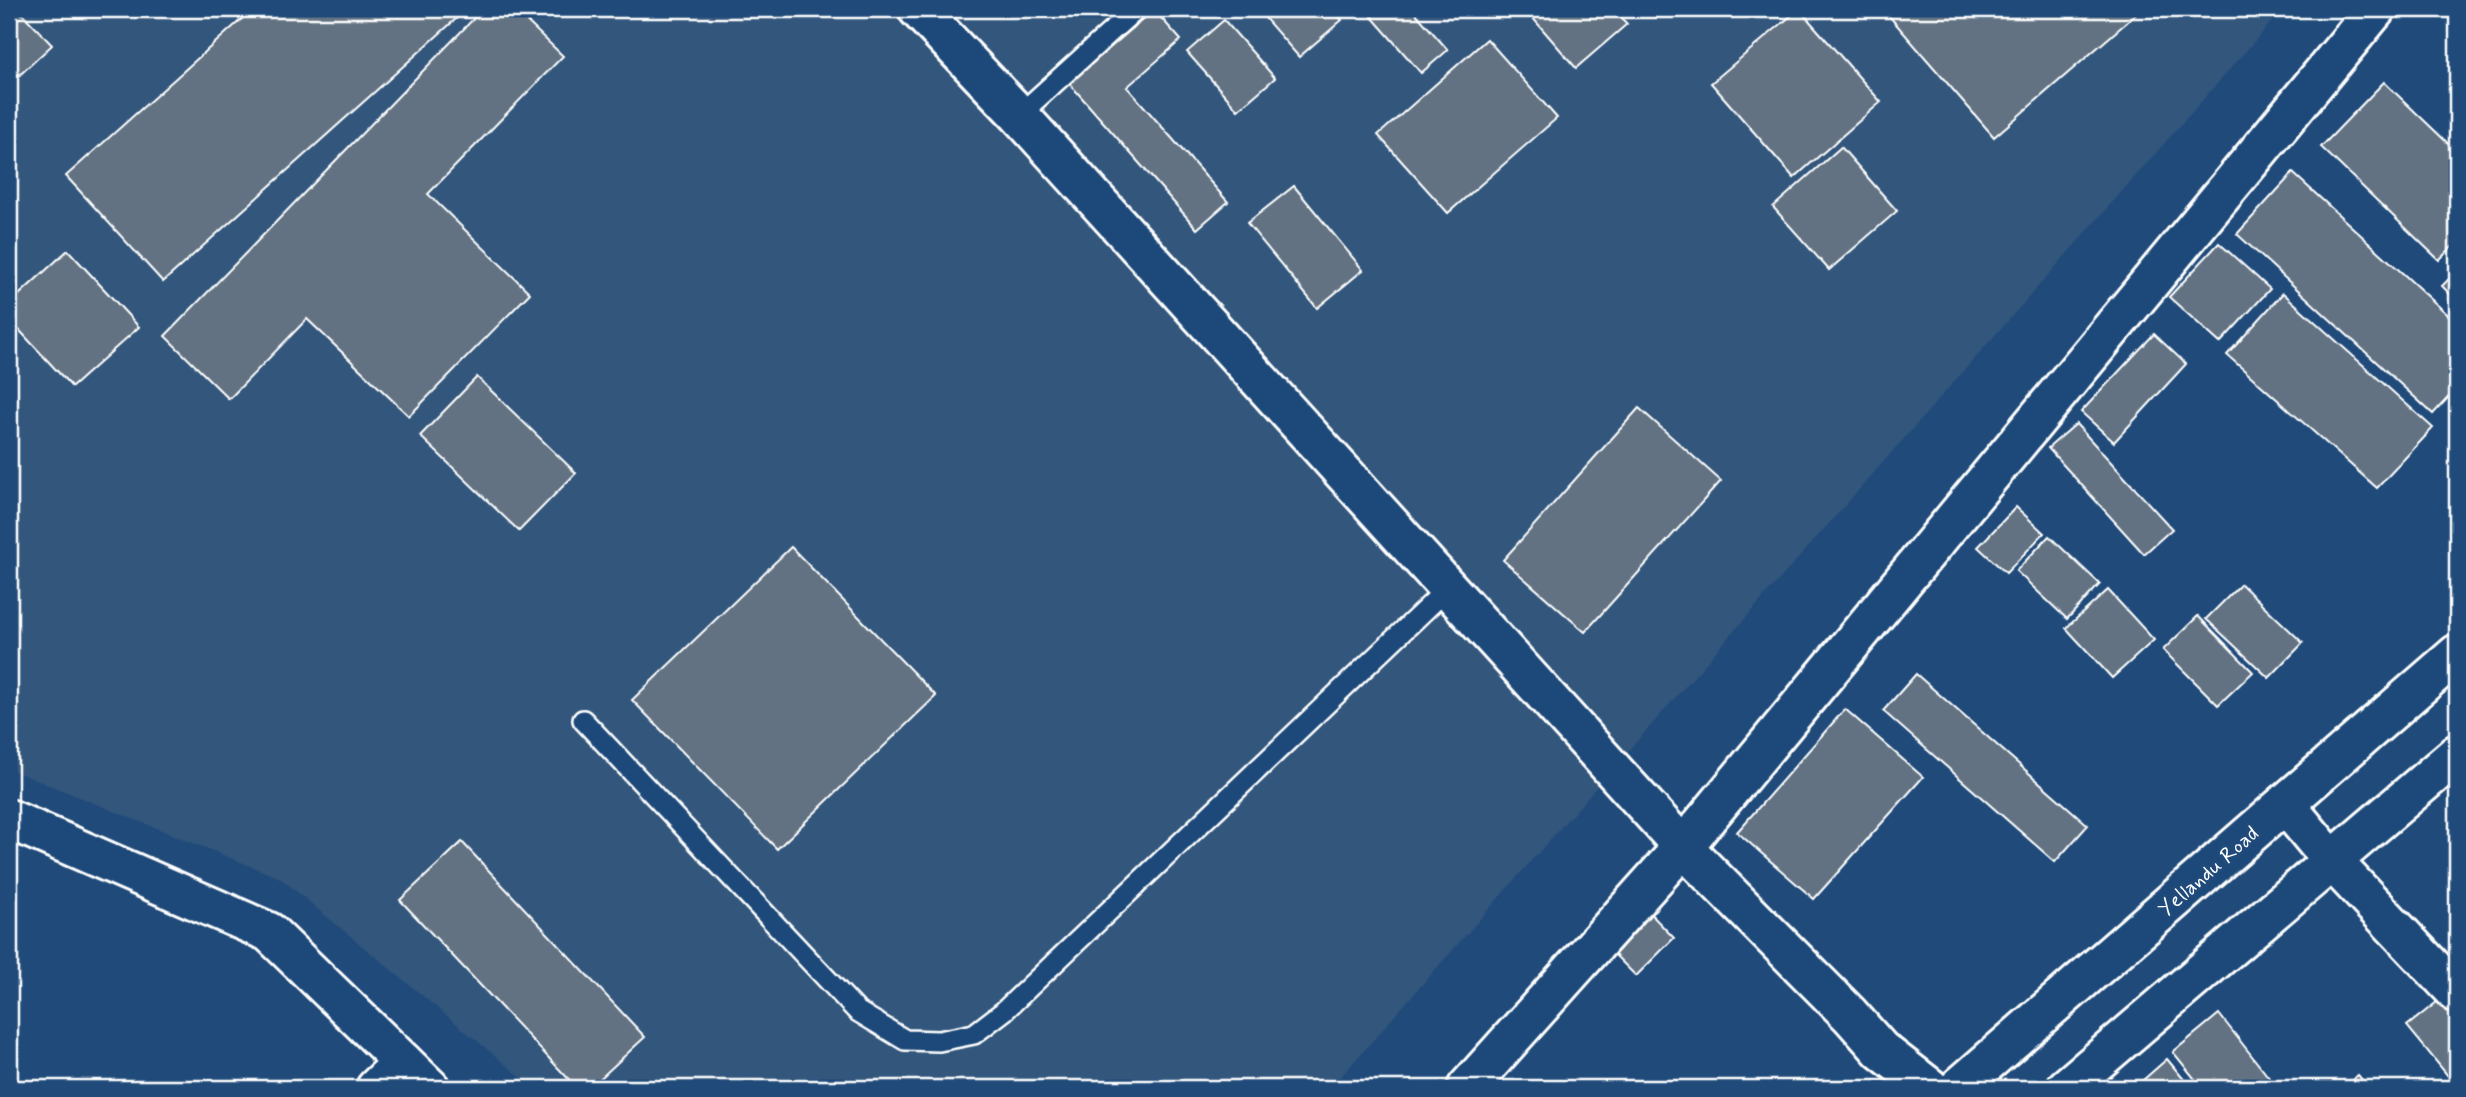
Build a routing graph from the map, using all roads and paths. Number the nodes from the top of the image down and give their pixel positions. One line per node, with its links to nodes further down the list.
1 (918, 9): 4 (street)
2 (1136, 9): 4 (lane)
3 (2376, 9): 11 (street)
4 (1019, 115): 5 (street)
5 (1448, 588): 7 (lane); 11 (street)
6 (2457, 654): 9 (street, Yellandu Road)
7 (583, 720)
8 (2457, 754): 12 (street)
9 (2285, 804): 12 (street); 19 (street, Yellandu Road)
10 (9, 819): 14 (street)
11 (1683, 847): 17 (street); 18 (street)
12 (2333, 862): 13 (street); 20 (street)
13 (2457, 993)
14 (403, 1062): 15 (street); 16 (street)
15 (376, 1088)
16 (430, 1088)
17 (1467, 1088)
18 (1930, 1088)
19 (1958, 1088)
20 (2066, 1088)

